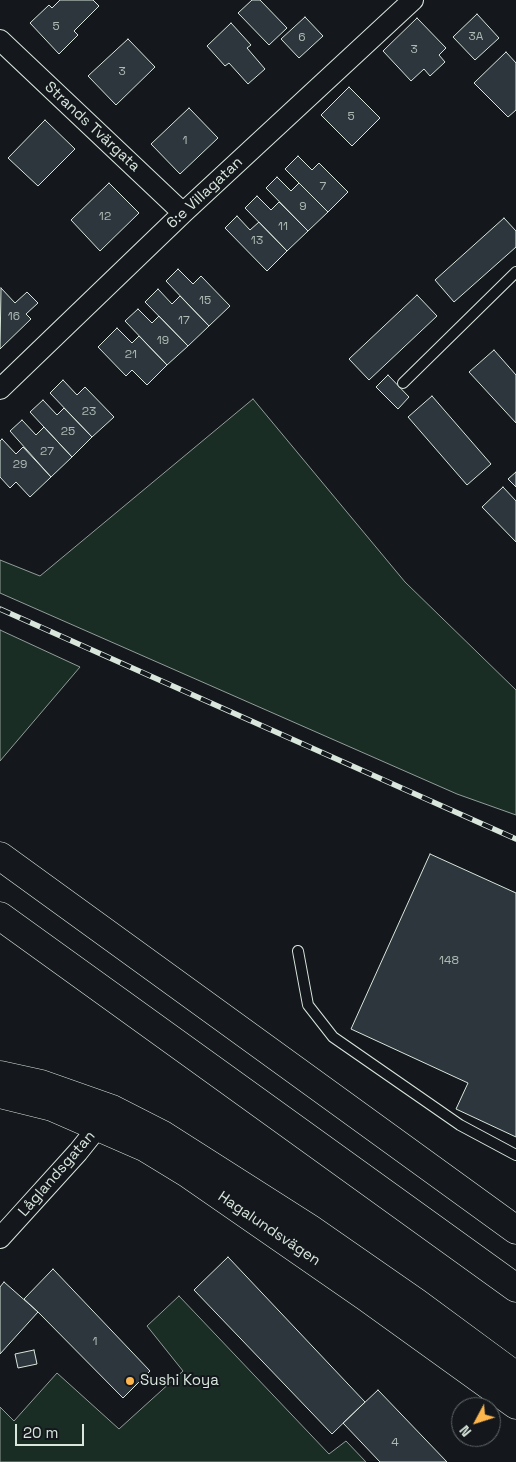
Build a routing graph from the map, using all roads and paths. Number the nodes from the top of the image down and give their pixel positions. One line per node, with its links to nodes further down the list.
1 (413, 0): 3 (street, 6:e Villagatan)
2 (0, 40): 3 (street, Strands Tvärgata)
3 (183, 214): 6 (street, 6:e Villagatan)
4 (516, 272): 5 (lane)
5 (403, 383)
6 (0, 389)
7 (0, 856): 14 (main road)
8 (7, 924): 16 (main road)
9 (298, 951): 13 (lane)
10 (0, 1075): 12 (main road, Hagalundsvägen)
11 (0, 1094): 12 (main road, Hagalundsvägen)
12 (105, 1118): 15 (street, Låglandsgatan); 17 (main road, Hagalundsvägen); 18 (main road, Hagalundsvägen)
13 (516, 1155)
14 (516, 1230)
15 (0, 1238)
16 (516, 1288)
17 (516, 1376)
18 (516, 1405)

